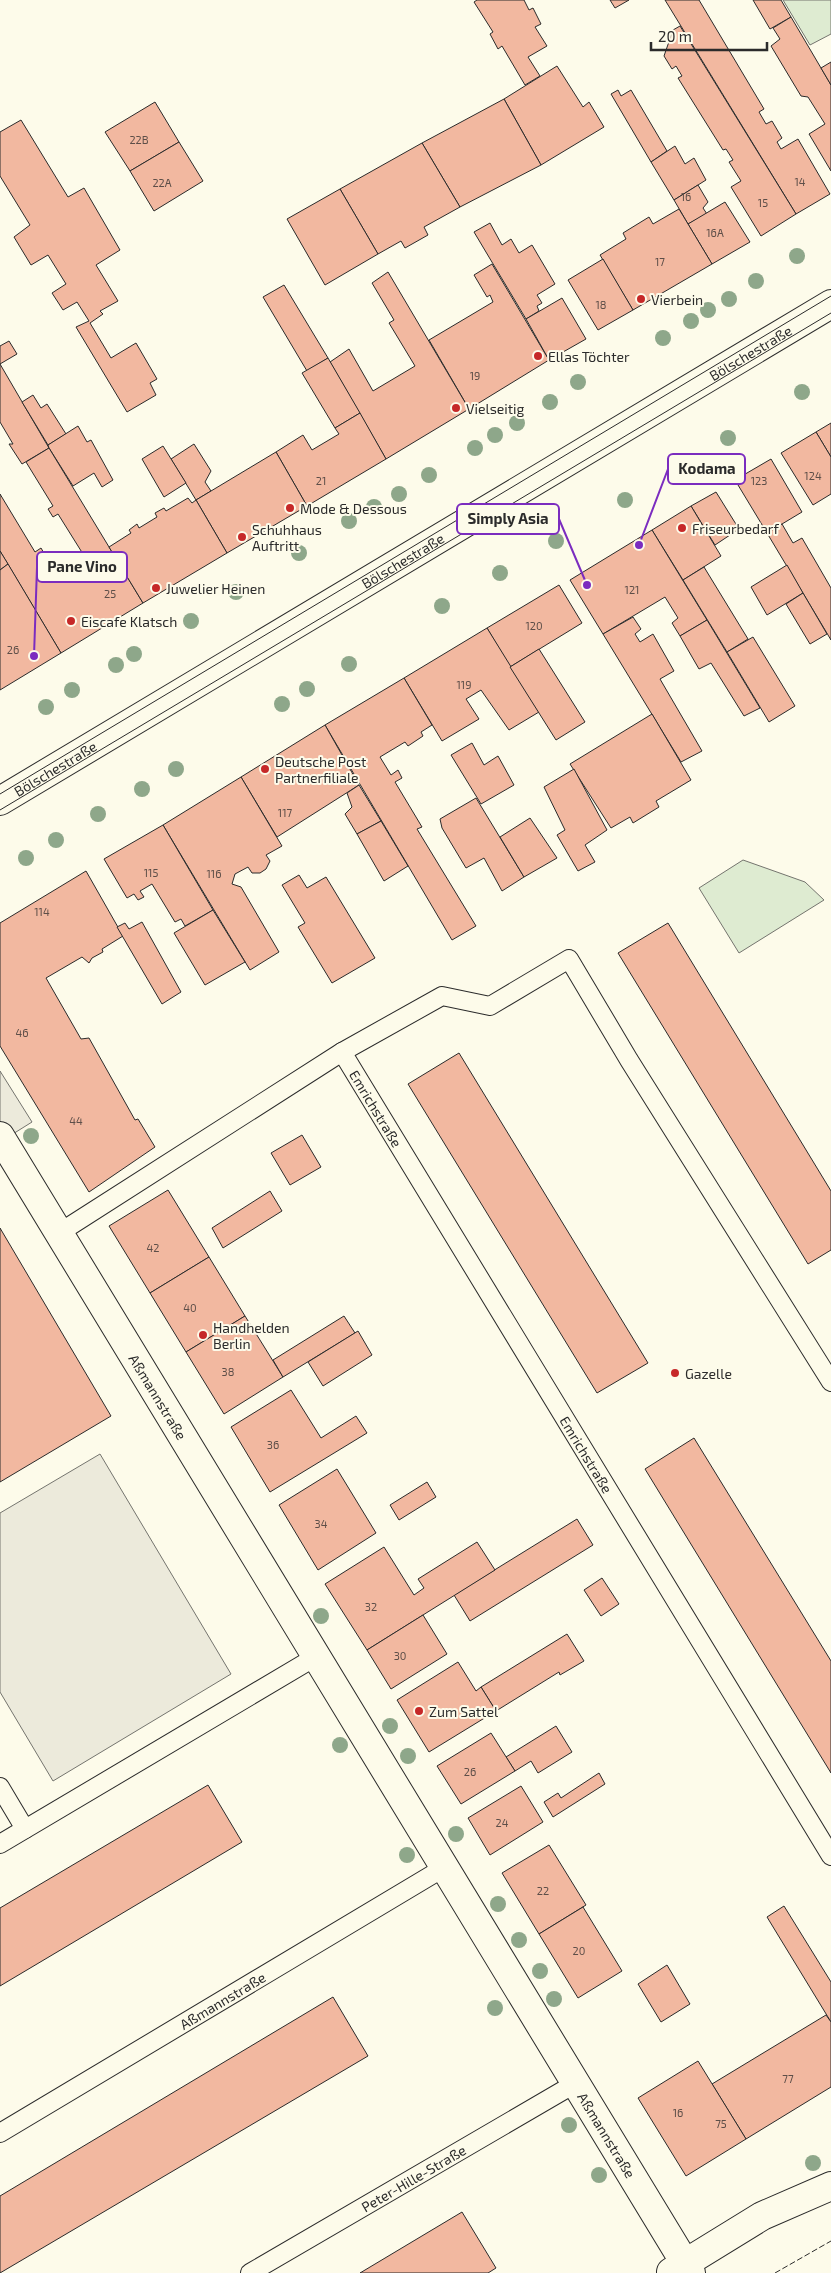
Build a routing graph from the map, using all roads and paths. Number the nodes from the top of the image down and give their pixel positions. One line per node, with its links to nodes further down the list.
1 (831, 304): 2 (street, Bölschestraße)
2 (0, 801)
3 (342, 1052): 5 (lane); 6 (lane); 11 (lane, Emrichstraße)
4 (0, 1136): 5 (street, Aßmannstraße)
5 (59, 1233): 7 (street, Aßmannstraße)
6 (831, 1382)
7 (317, 1656): 9 (lane); 12 (street, Aßmannstraße)
8 (0, 1787): 9 (lane)
9 (25, 1829): 10 (lane)
10 (0, 1844)
11 (831, 1856)
12 (445, 1867): 13 (street, Aßmannstraße); 14 (lane, Aßmannstraße)
13 (576, 2082): 16 (street, Aßmannstraße); 17 (lane, Peter-Hille-Straße)
14 (0, 2133)
15 (831, 2186): 16 (street)
16 (682, 2270)
17 (250, 2273)

